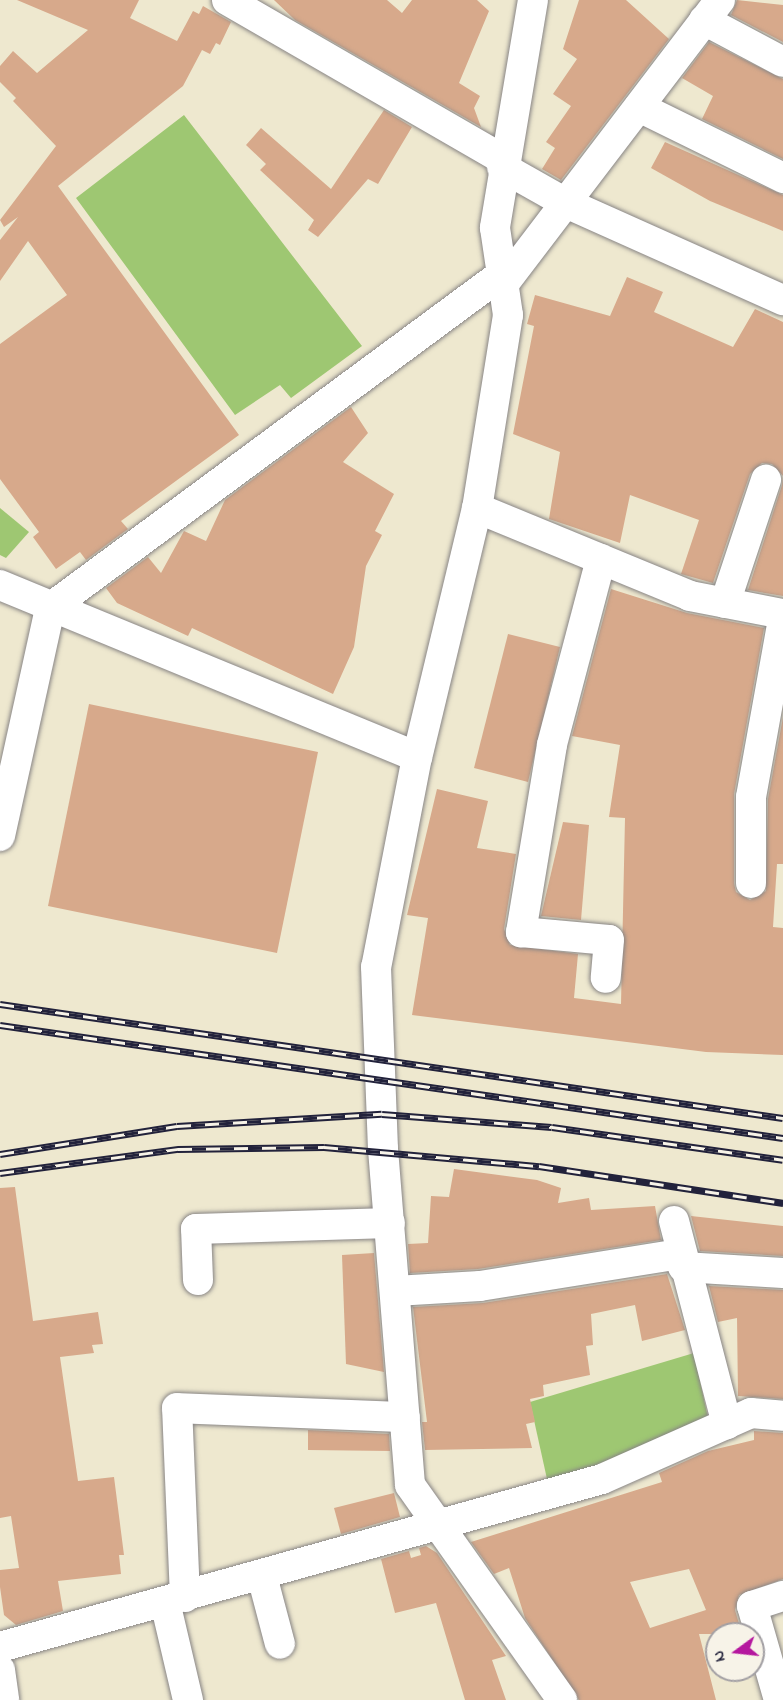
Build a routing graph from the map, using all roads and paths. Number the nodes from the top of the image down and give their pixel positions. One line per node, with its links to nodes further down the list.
1 (227, 0): 6 (street)
2 (533, 0): 6 (street)
3 (712, 10): 4 (street); 5 (street)
4 (783, 62)
5 (639, 107): 7 (street); 8 (street)
6 (503, 163): 8 (street); 9 (street)
7 (783, 178)
8 (566, 203): 9 (street); 10 (street)
9 (504, 277): 12 (street); 16 (street)
10 (782, 298)
11 (766, 480): 15 (street)
12 (477, 508): 13 (street); 19 (street)
13 (601, 558): 15 (street); 22 (street)
14 (0, 585): 16 (street)
15 (725, 603): 17 (street)
16 (51, 608): 19 (street); 20 (street)
17 (783, 614)
18 (783, 620): 21 (street)
19 (417, 758): 24 (street)
20 (0, 836)
21 (752, 883)
22 (606, 978)
23 (674, 1221): 25 (street)
24 (390, 1222): 27 (street); 28 (street)
25 (682, 1261): 26 (street); 28 (street); 31 (street)
26 (783, 1273)
27 (198, 1280)
28 (395, 1291): 30 (street)
29 (783, 1416): 31 (street)
30 (405, 1417): 32 (street); 35 (street)
31 (727, 1424): 32 (street)
32 (441, 1528): 33 (street); 41 (street)
33 (262, 1576): 35 (street); 36 (street)
34 (783, 1596): 42 (street)
35 (175, 1599): 37 (street); 40 (street)
36 (280, 1644)
37 (0, 1647)
38 (0, 1670): 39 (street)
39 (4, 1700)
40 (188, 1700)
41 (562, 1700)
42 (779, 1700)

